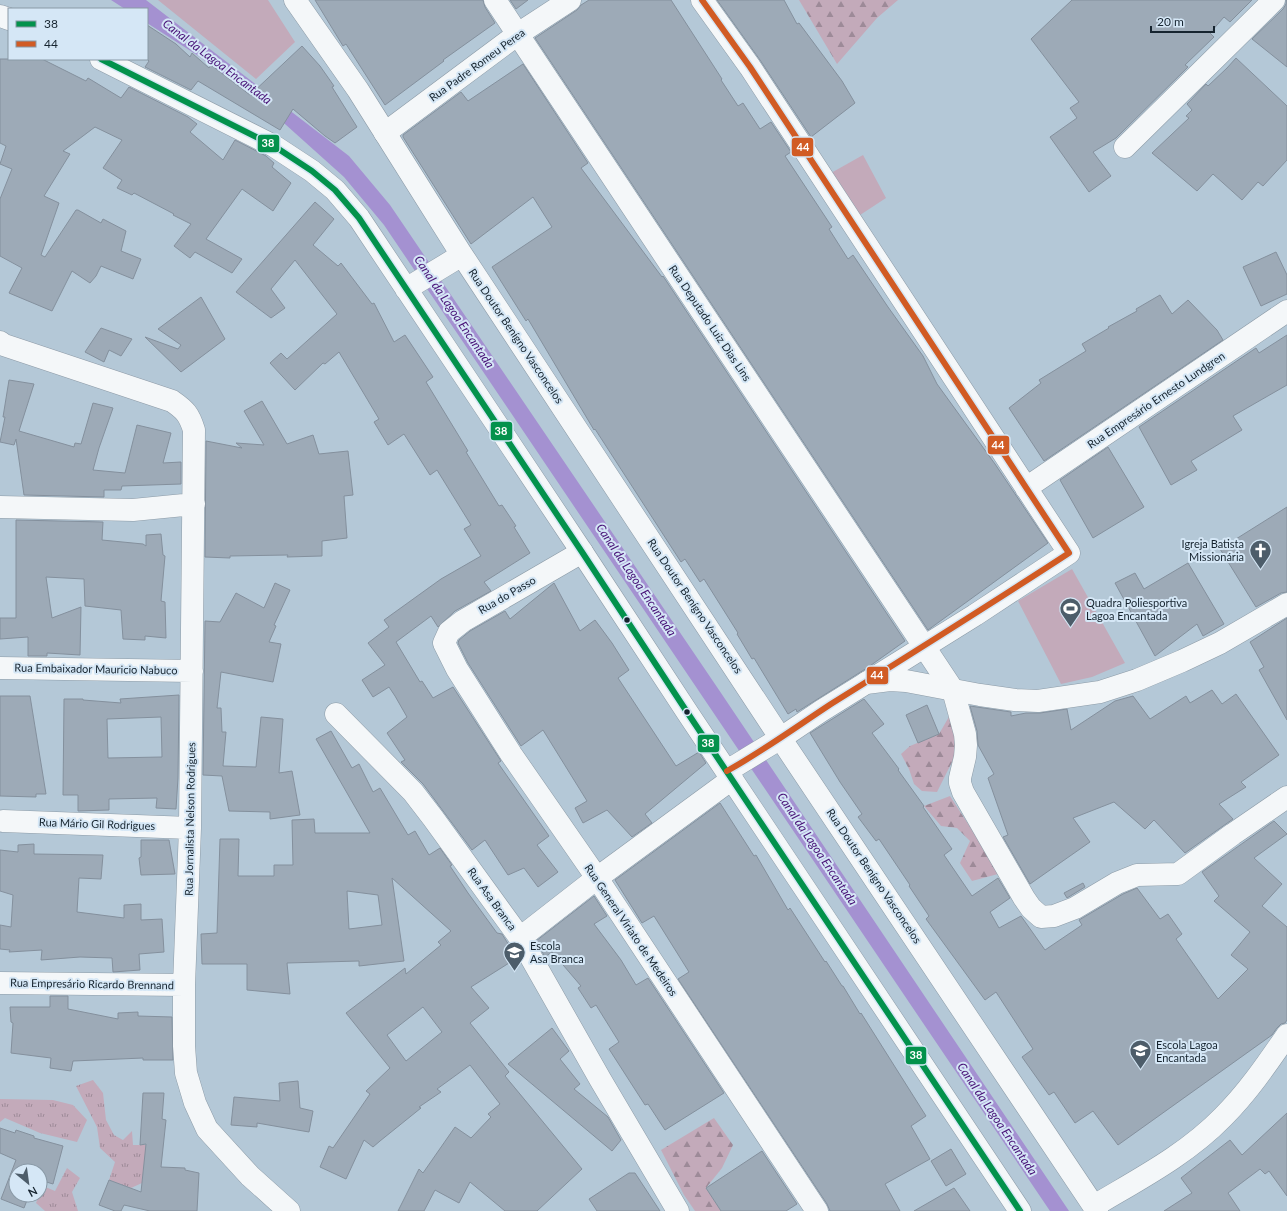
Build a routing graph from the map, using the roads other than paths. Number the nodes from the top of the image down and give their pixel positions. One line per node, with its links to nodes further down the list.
1 (295, 0): 8 (street, Rua Doutor Benígno Vasconcelos)
2 (495, 0): 6 (street, Rua Deputado Luiz Dias Lins)
3 (570, 0): 6 (street, Rua Padre Romeu Perea)
4 (702, 0): 14 (street)
5 (1274, 0): 9 (street)
6 (518, 34): 8 (street, Rua Padre Romeu Perea); 19 (street, Rua Deputado Luiz Dias Lins)
7 (103, 60): 11 (street)
8 (385, 132): 10 (street, Rua Doutor Benígno Vasconcelos)
9 (1125, 147)
10 (461, 253): 11 (street); 11 (street); 26 (street, Rua Doutor Benígno Vasconcelos)
11 (415, 280): 17 (street)
12 (1287, 311): 14 (street, Rua Empresário Ernesto Lundgren)
13 (0, 342): 15 (street, Rua Jornalista Nelson Rodrigues)
14 (1026, 488): 19 (street)
15 (194, 504): 16 (street); 22 (street, Rua Jornalista Nelson Rodrigues)
16 (0, 507)
17 (582, 552): 20 (street, Rua do Passo); 27 (street)
18 (1287, 604): 24 (street)
19 (924, 646): 23 (street); 24 (street, Rua Deputado Luiz Dias Lins)
20 (446, 648): 31 (street, Rua General Viriato de Medeiros)
21 (0, 668): 22 (street, Rua Embaixador Mauricio Nabuco)
22 (192, 671): 30 (street, Rua Jornalista Nelson Rodrigues)
23 (866, 683): 24 (street); 26 (street)
24 (953, 690): 28 (street, Rua Deputado Luiz Dias Lins)
25 (336, 714): 32 (street, Rua Asa Branca)
26 (777, 741): 27 (street); 36 (street, Rua Doutor Benígno Vasconcelos)
27 (731, 773): 31 (street); 40 (street)
28 (1287, 797)
29 (3, 821): 30 (street, Rua Mário Gil Rodrigues)
30 (190, 828): 34 (street, Rua Jornalista Nelson Rodrigues)
31 (597, 878): 32 (street); 39 (street, Rua General Viriato de Medeiros)
32 (520, 938): 38 (street, Rua Asa Branca)
33 (0, 983): 34 (street, Rua Empresário Ricardo Brennand)
34 (184, 985): 37 (street, Rua Jornalista Nelson Rodrigues)
35 (1287, 1036): 36 (street)
36 (1095, 1209)
37 (289, 1211)
38 (678, 1211)
39 (817, 1211)
40 (1020, 1211)

